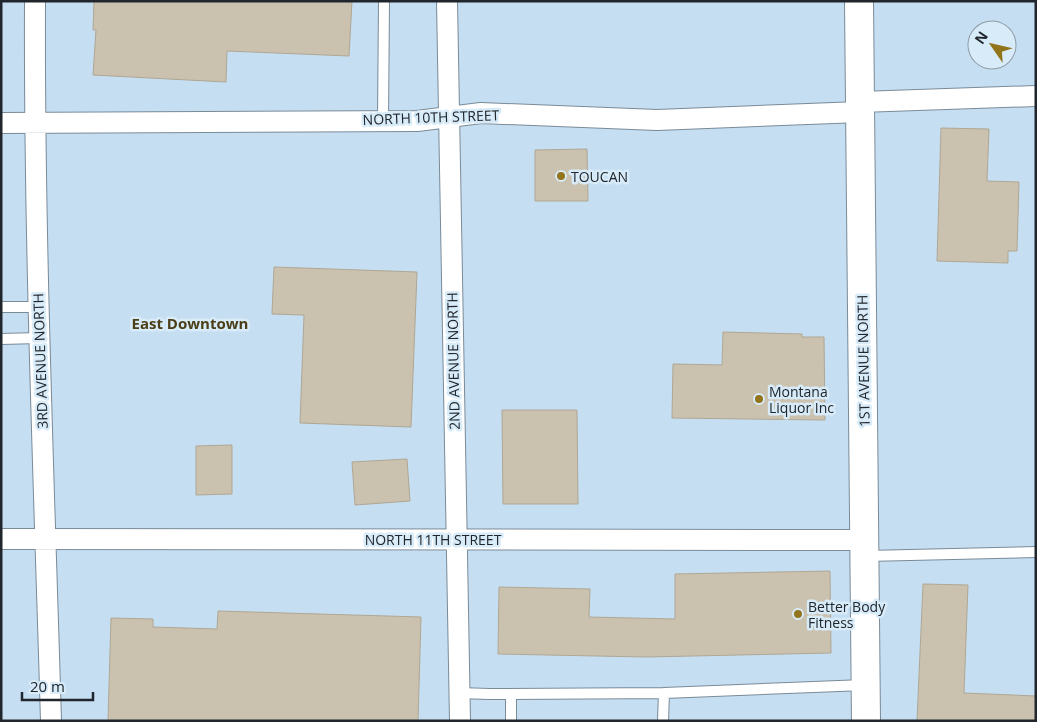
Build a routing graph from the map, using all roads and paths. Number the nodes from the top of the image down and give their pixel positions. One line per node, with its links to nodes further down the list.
1 (36, 1): 9 (street, 3RD AVENUE NORTH)
2 (384, 1): 8 (lane)
3 (447, 1): 7 (street, 2ND AVENUE NORTH)
4 (859, 1): 6 (main road, 1ST AVENUE NORTH)
5 (1036, 96): 6 (street, NORTH 10TH STREET)
6 (860, 107): 7 (street, NORTH 10TH STREET); 18 (main road, 1ST AVENUE NORTH)
7 (450, 116): 8 (street, NORTH 10TH STREET); 17 (street, 2ND AVENUE NORTH)
8 (383, 120): 9 (street, NORTH 10TH STREET)
9 (35, 122): 10 (street, NORTH 10TH STREET); 11 (street, 3RD AVENUE NORTH)
10 (1, 123)
11 (38, 306): 12 (lane); 13 (street, 3RD AVENUE NORTH)
12 (1, 307)
13 (39, 338): 14 (lane); 15 (street, 3RD AVENUE NORTH)
14 (1, 339)
15 (46, 538): 16 (street, NORTH 11TH STREET); 17 (street, NORTH 11TH STREET); 24 (street, 3RD AVENUE NORTH)
16 (1, 539)
17 (456, 539): 18 (street, NORTH 11TH STREET); 21 (street, 2ND AVENUE NORTH)
18 (865, 548): 19 (lane); 20 (main road, 1ST AVENUE NORTH)
19 (1036, 552)
20 (866, 685): 22 (lane); 28 (main road, 1ST AVENUE NORTH)
21 (459, 693): 23 (lane); 25 (street, 2ND AVENUE NORTH)
22 (664, 693): 23 (lane); 27 (lane)
23 (511, 694): 26 (lane)
24 (51, 721)
25 (460, 721)
26 (511, 721)
27 (664, 721)
28 (866, 721)

